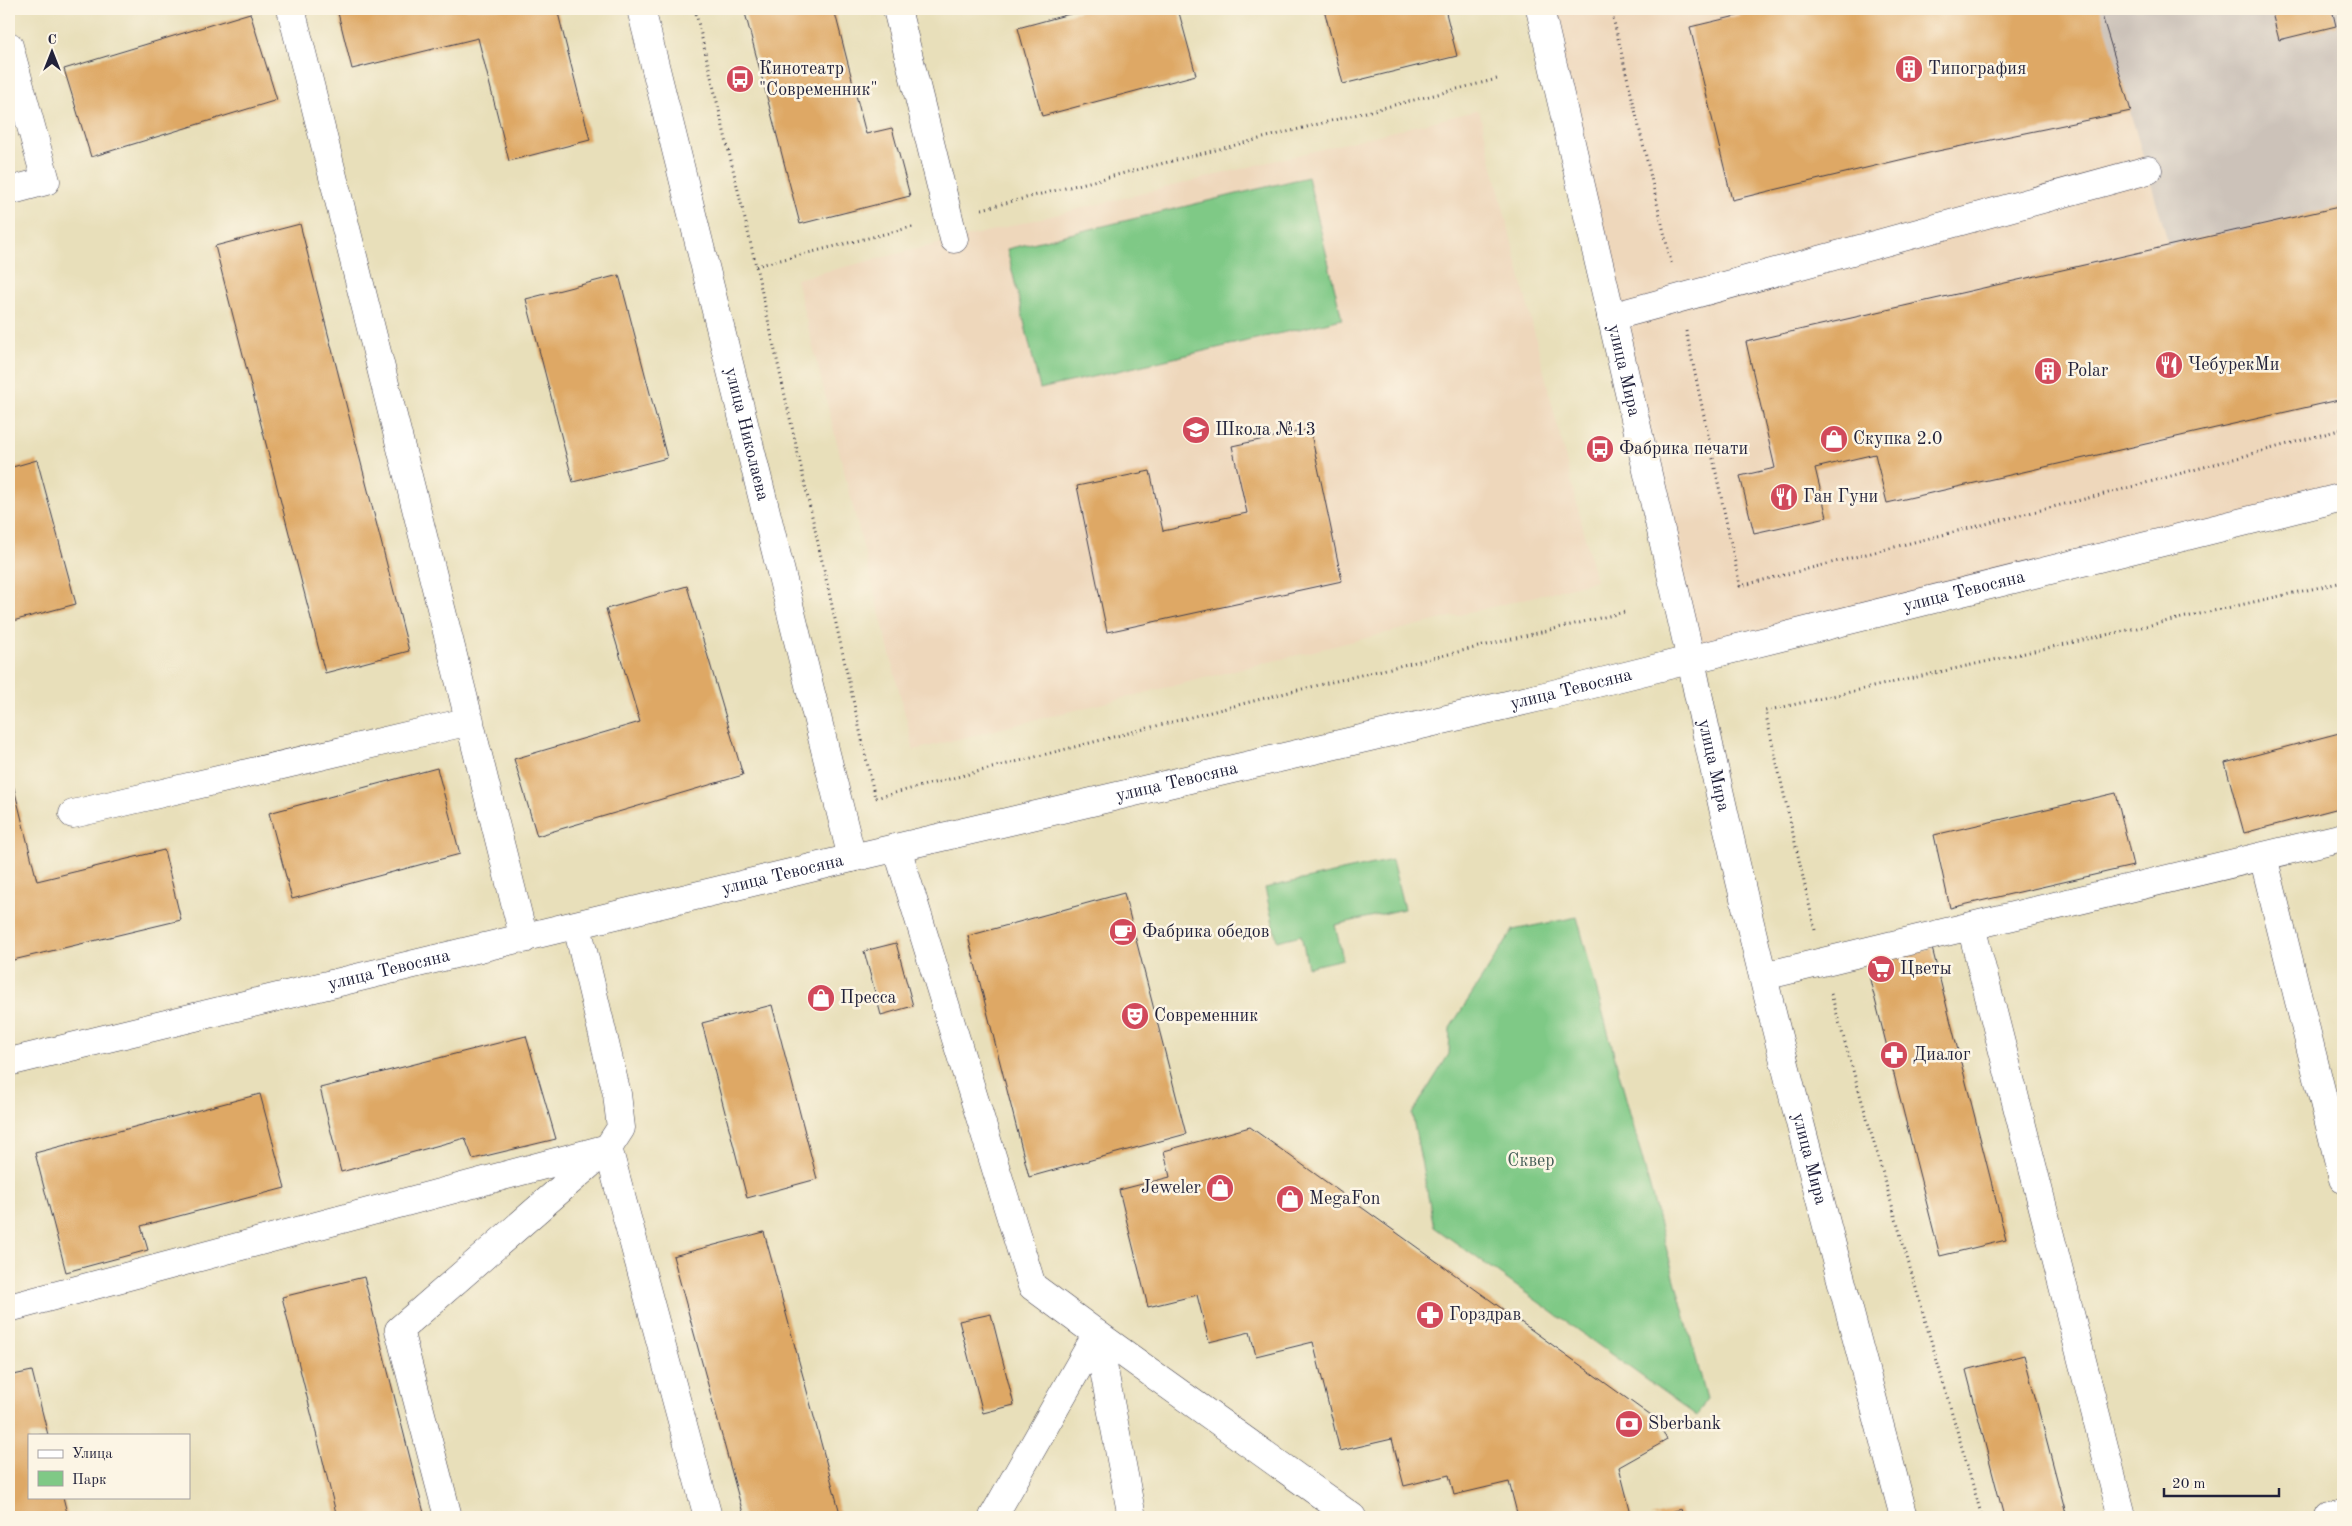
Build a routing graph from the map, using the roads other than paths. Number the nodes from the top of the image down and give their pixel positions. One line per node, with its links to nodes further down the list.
1 (291, 9): 12 (main road)
2 (641, 9): 17 (main road, улица Николаева)
3 (897, 9): 8 (main road)
4 (1540, 9): 9 (main road, улица Мира)
5 (9, 46): 7 (main road)
6 (2148, 170): 9 (main road)
7 (9, 191)
8 (952, 228)
9 (1612, 317): 11 (main road, улица Мира)
10 (2343, 497): 11 (main road, улица Тевосяна)
11 (1691, 660): 15 (main road, улица Тевосяна); 21 (main road, улица Мира)
12 (470, 721): 13 (main road); 20 (main road)
13 (73, 814)
14 (2343, 837): 16 (main road)
15 (897, 848): 17 (main road, улица Тевосяна); 26 (main road)
16 (2263, 856): 19 (main road); 24 (main road)
17 (852, 858): 18 (main road, улица Тевосяна)
18 (577, 926): 20 (main road, улица Тевосяна); 23 (main road)
19 (1970, 926): 21 (main road); 34 (main road)
20 (524, 939): 22 (main road, улица Тевосяна)
21 (1764, 976): 33 (main road, улица Мира)
22 (9, 1062)
23 (608, 1148): 25 (main road); 28 (main road); 29 (main road)
24 (2343, 1179)
25 (9, 1308)
26 (1097, 1334): 30 (main road); 31 (main road); 32 (main road)
27 (2343, 1514): 35 (main road)
28 (448, 1517)
29 (708, 1517)
30 (993, 1517)
31 (1132, 1517)
32 (1352, 1517)
33 (1904, 1517)
34 (2122, 1517)
35 (2329, 1517)

